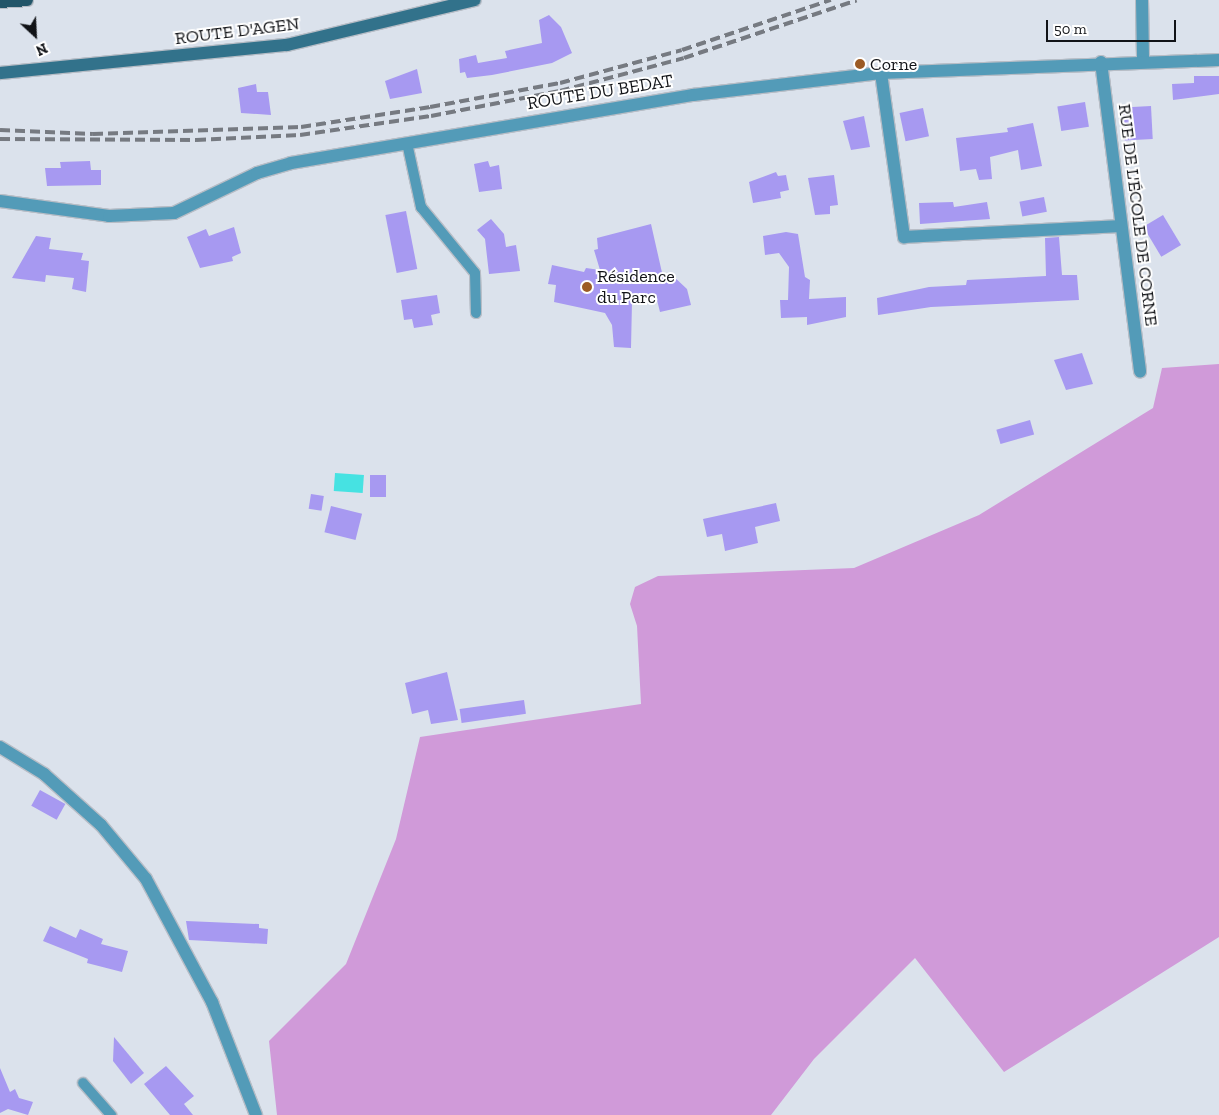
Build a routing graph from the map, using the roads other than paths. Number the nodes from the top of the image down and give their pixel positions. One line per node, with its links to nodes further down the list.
1 (27, 0): 4 (main road)
2 (475, 0): 8 (main road, ROUTE D'AGEN)
3 (1142, 0): 5 (street)
4 (0, 2)
5 (1143, 60): 6 (street, ROUTE DU BEDAT); 7 (street, ROUTE DU BEDAT)
6 (1219, 60)
7 (1101, 62): 9 (street, ROUTE DU BEDAT); 12 (street, RUE DE L'ÉCOLE DE CORNE)
8 (0, 73)
9 (882, 73): 10 (street, ROUTE DU BEDAT); 12 (street)
10 (407, 143): 11 (street, ROUTE DU BEDAT); 13 (lane)
11 (0, 201)
12 (1121, 226): 14 (street, RUE DE L'ÉCOLE DE CORNE)
13 (476, 313)
14 (1140, 372)
15 (0, 747): 18 (street)
16 (83, 1082): 17 (lane)
17 (111, 1115)
18 (256, 1115)

